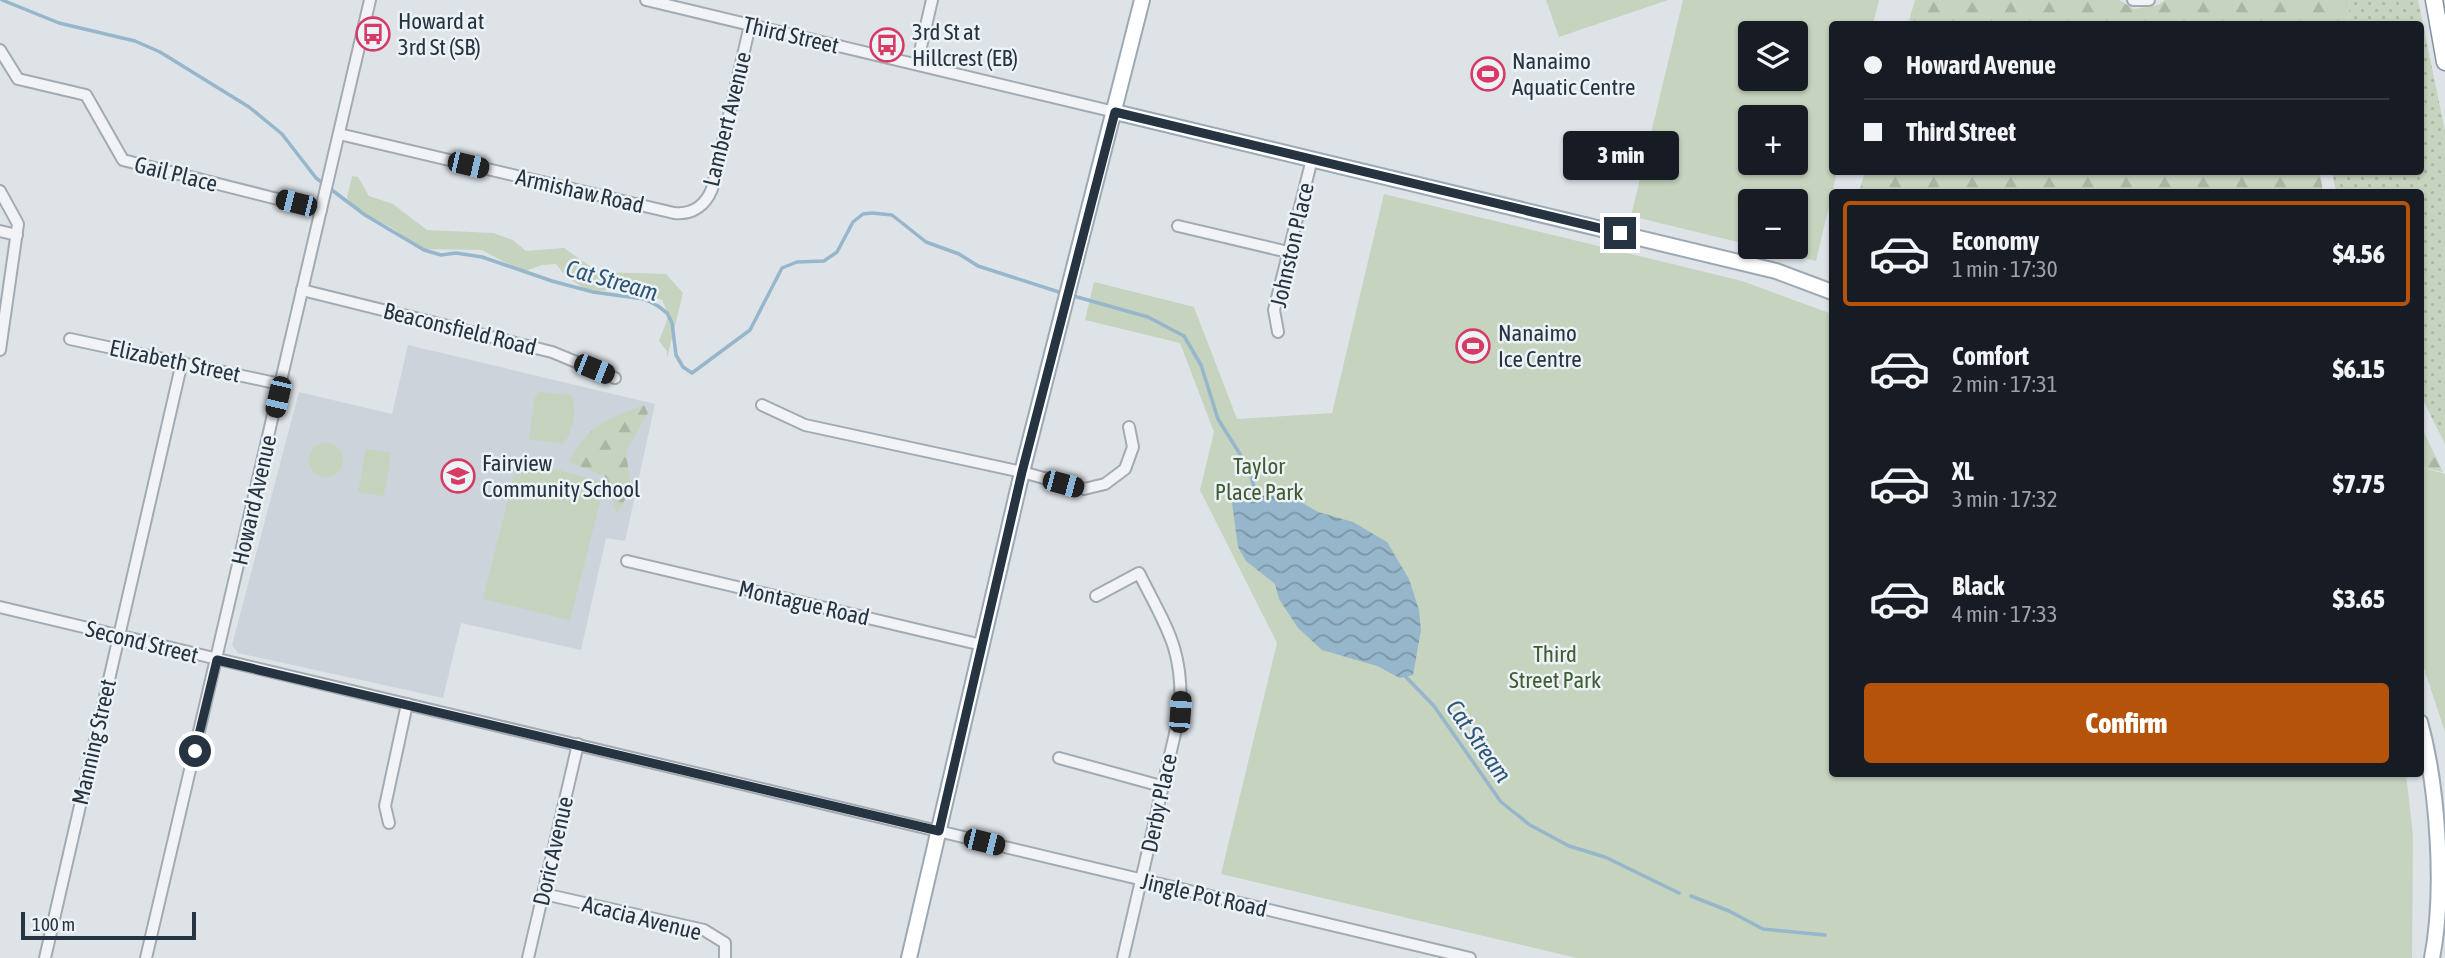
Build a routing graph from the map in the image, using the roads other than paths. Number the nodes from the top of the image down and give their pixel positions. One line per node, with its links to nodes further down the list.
1 (370, 0): 13 (street, Howard Avenue)
2 (646, 0): 8 (street, Third Street)
3 (932, 0): 11 (street)
4 (1142, 0): 12 (main road)
5 (2133, 0): 6 (street)
6 (2149, 0)
7 (2434, 0): 10 (highway)
8 (750, 25): 11 (street, Third Street); 16 (street, Lambert Avenue)
9 (0, 50): 17 (street, Gail Place)
10 (2445, 62)
11 (917, 64): 12 (street, Third Street)
12 (1115, 112): 14 (main road, Third Street); 33 (main road)
13 (339, 134): 16 (street, Armishaw Road); 17 (street, Howard Avenue)
14 (1312, 159): 21 (street, Johnston Place); 23 (main road, Third Street)
15 (0, 191): 20 (street)
16 (698, 208)
17 (321, 210): 22 (street, Howard Avenue)
18 (1178, 226): 21 (street)
19 (0, 231): 20 (street)
20 (17, 235): 24 (street)
21 (1288, 252): 25 (street, Johnston Place)
22 (302, 290): 29 (street, Beaconsfield Road); 30 (street, Howard Avenue)
23 (1829, 291)
24 (3, 323): 27 (street)
25 (1278, 332)
26 (70, 338): 28 (street, Elizabeth Street)
27 (0, 350)
28 (182, 362): 30 (street, Elizabeth Street); 37 (street, Manning Street)
29 (615, 378)
30 (280, 384): 39 (street, Howard Avenue)
31 (762, 405): 33 (street)
32 (1129, 427): 33 (street)
33 (1022, 472): 38 (main road)
34 (627, 561): 38 (street, Montague Road)
35 (1096, 596): 44 (street, Derby Place)
36 (0, 607): 37 (street, Second Street)
37 (119, 636): 39 (street, Second Street); 50 (street, Manning Street)
38 (982, 645): 46 (main road)
39 (217, 660): 40 (street, Second Street); 51 (street, Howard Avenue)
40 (407, 704): 41 (street, Second Street); 45 (street)
41 (578, 744): 46 (street, Second Street); 48 (street, Doric Avenue)
42 (2424, 745): 49 (main road)
43 (1059, 758): 44 (street)
44 (1161, 786): 47 (street, Derby Place)
45 (389, 823)
46 (939, 831): 47 (street, Jingle Pot Road); 54 (main road)
47 (1142, 880): 55 (street, Derby Place); 56 (street, Jingle Pot Road)
48 (544, 894): 52 (street, Doric Avenue); 53 (street, Acacia Avenue)
49 (2436, 938): 57 (main road); 58 (main road)
50 (45, 958)
51 (146, 958)
52 (528, 958)
53 (725, 958)
54 (909, 958)
55 (1123, 958)
56 (1469, 958)
57 (2432, 958)
58 (2440, 958)

